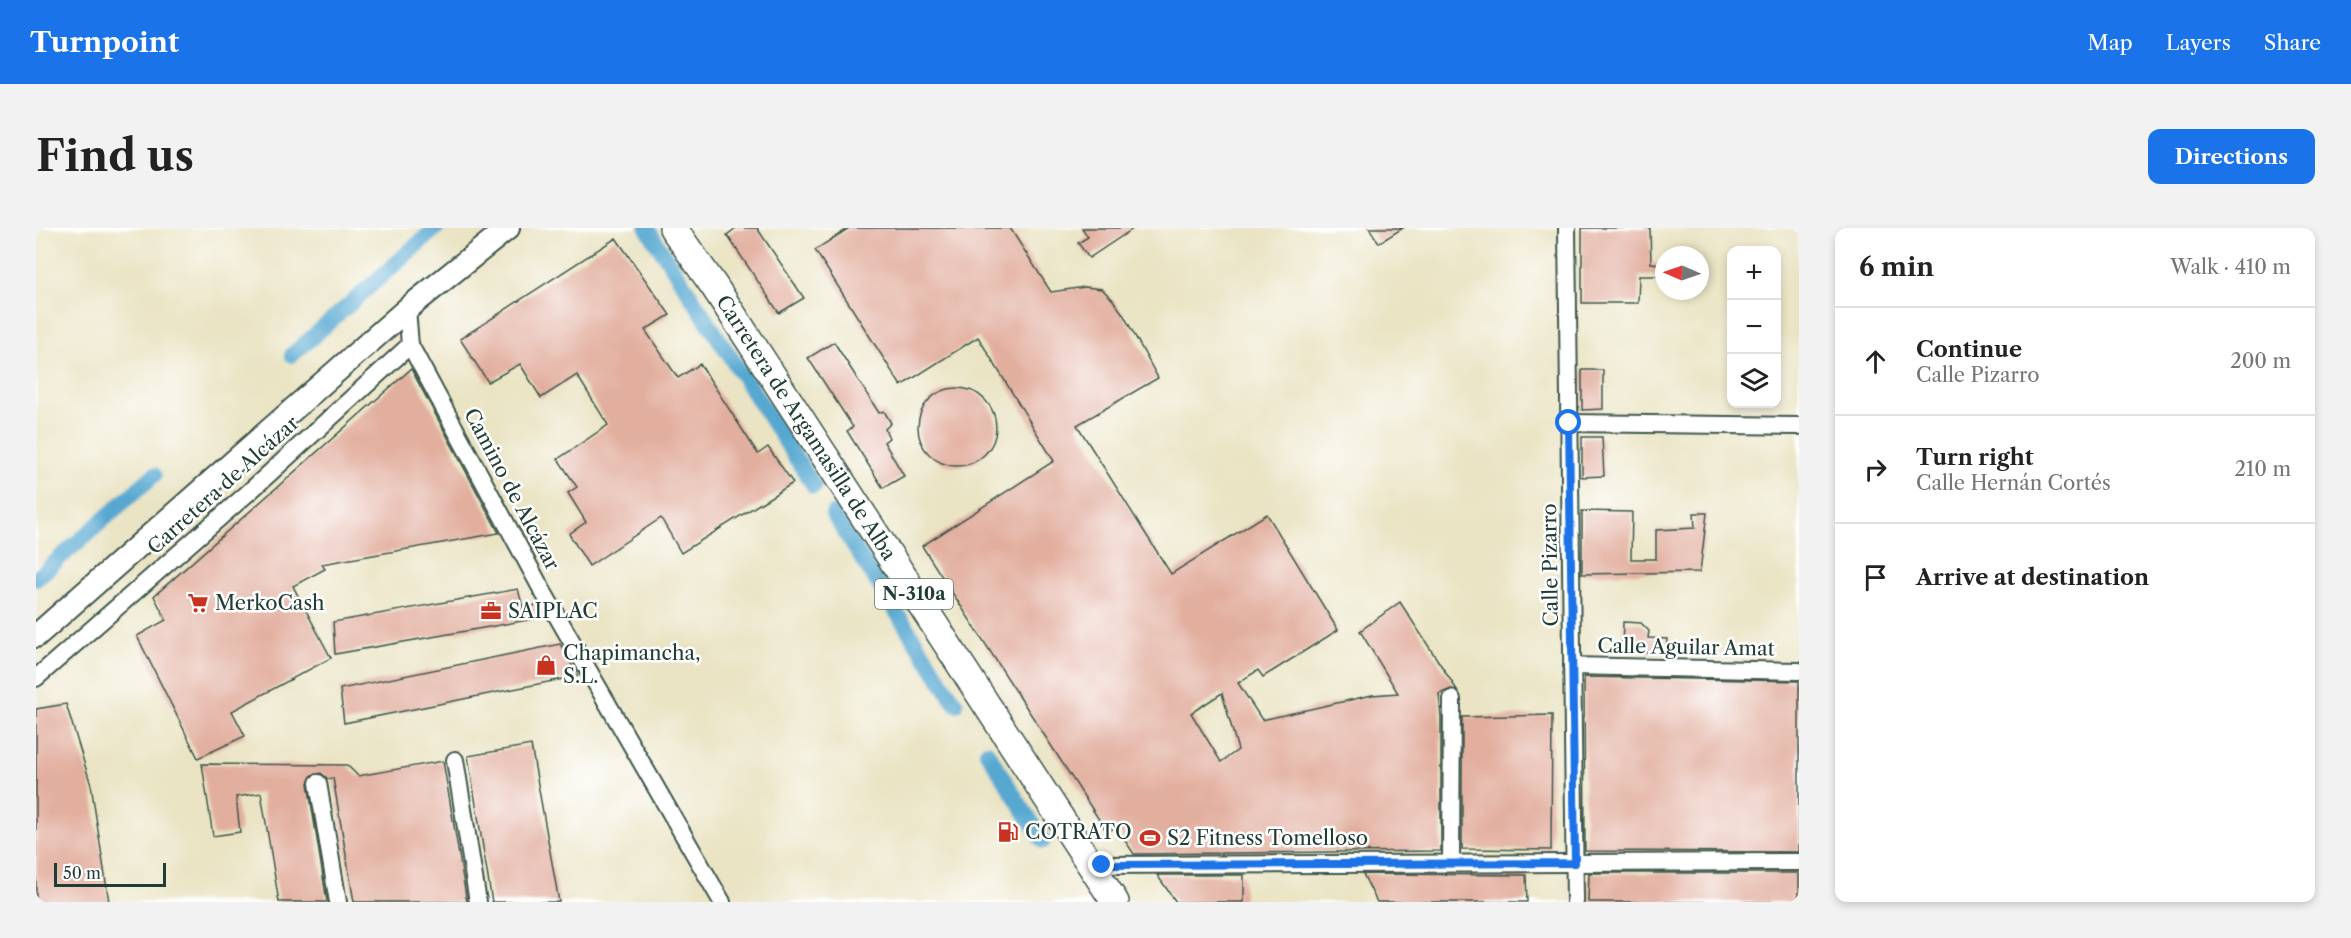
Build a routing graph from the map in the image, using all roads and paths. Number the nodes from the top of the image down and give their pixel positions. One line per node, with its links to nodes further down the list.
1 (497, 228): 6 (main road)
2 (508, 228): 6 (main road)
3 (673, 228): 7 (highway, N-310a)
4 (690, 228): 7 (highway, N-310a)
5 (1567, 228): 10 (street, Calle Pizarro)
6 (473, 255): 8 (main road)
7 (714, 286): 22 (highway, Carretera de Argamasilla de Alba / N-310a)
8 (407, 309): 9 (street); 12 (main road)
9 (410, 345): 15 (street, Carretera de Alcázar); 25 (street, Camino de Alcázar)
10 (1569, 423): 11 (street); 13 (street, Calle Pizarro)
11 (1799, 426)
12 (36, 636)
13 (1572, 666): 14 (street, Calle Aguilar Amat); 21 (street, Calle Pizarro)
14 (1799, 671)
15 (36, 678)
16 (1452, 699): 20 (street)
17 (454, 760): 24 (street)
18 (318, 783): 23 (street)
19 (1799, 862): 21 (street)
20 (1451, 863): 21 (street); 22 (street)
21 (1575, 863): 27 (street, Calle Pizarro)
22 (1090, 865): 26 (highway, Carretera de Argamasilla de Alba / N-310a)
23 (338, 902)
24 (478, 902)
25 (722, 902)
26 (1115, 902)
27 (1575, 902)

